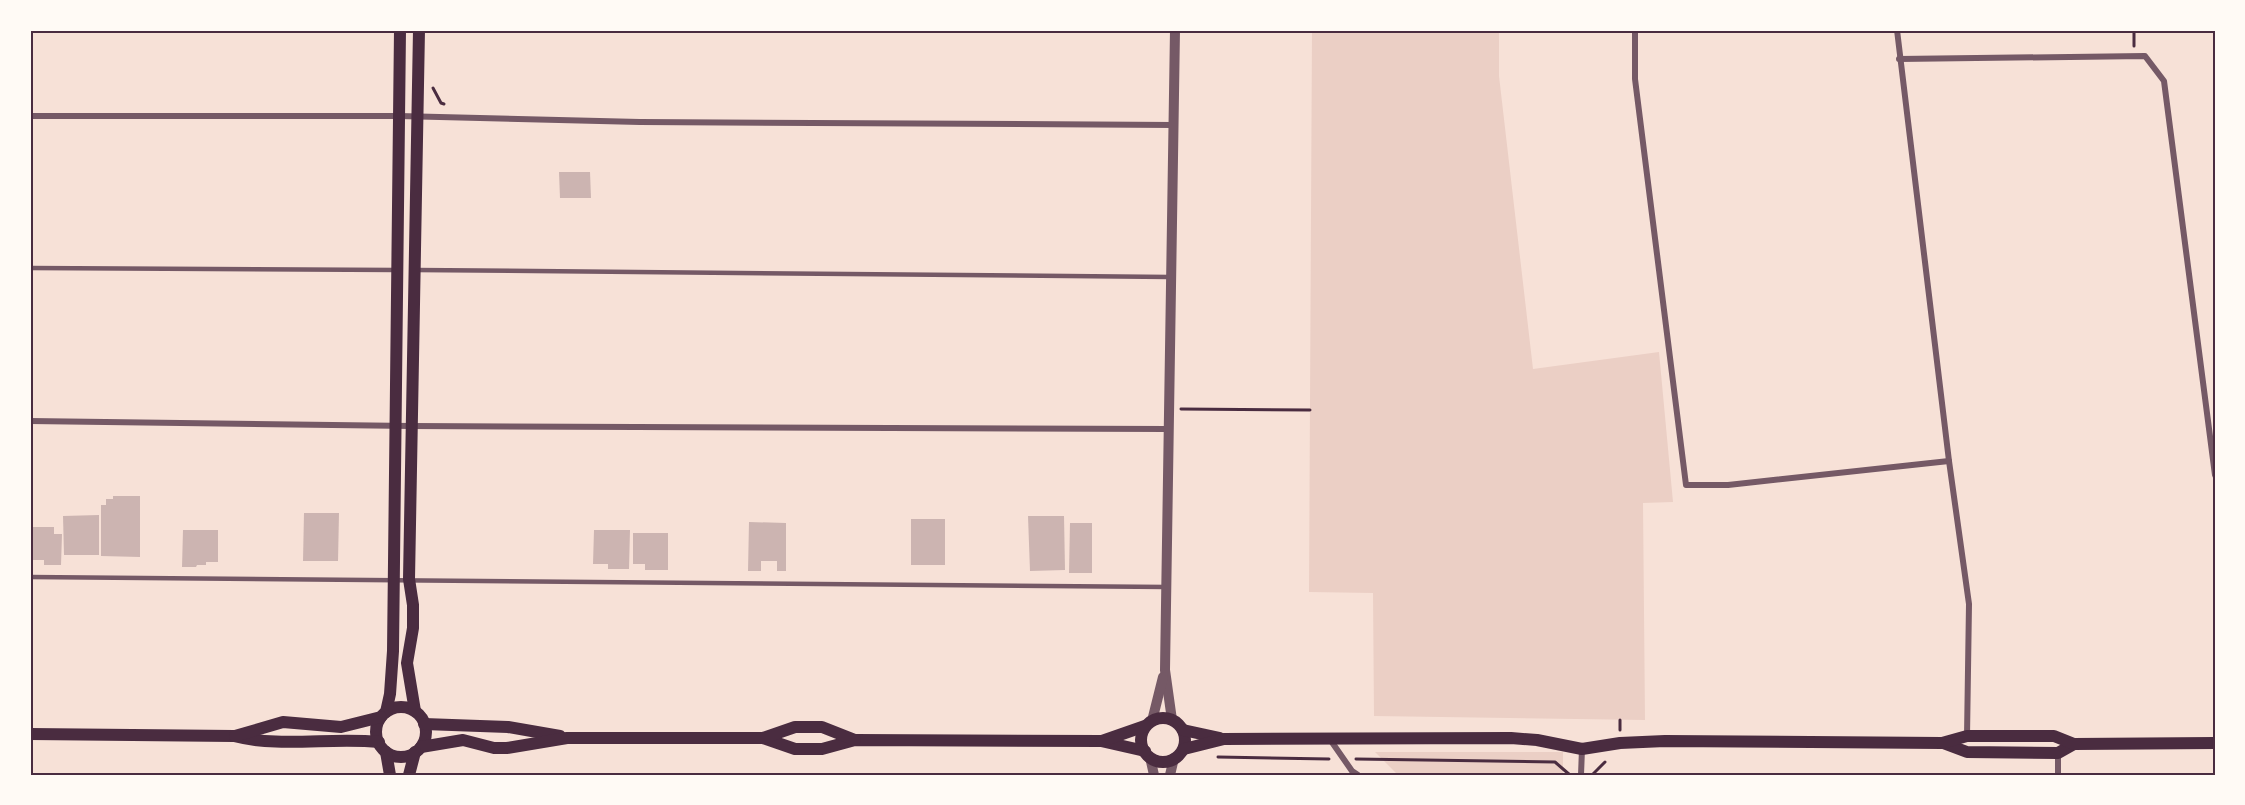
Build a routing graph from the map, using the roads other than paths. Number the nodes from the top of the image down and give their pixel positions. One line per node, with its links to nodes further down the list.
1 (400, 30): 8 (main road)
2 (419, 30): 9 (main road)
3 (1175, 30): 10 (street)
4 (1635, 30): 19 (street)
5 (1897, 30): 6 (street)
6 (1899, 59): 19 (street); 20 (street)
7 (30, 116): 8 (street)
8 (399, 116): 9 (street); 12 (main road)
9 (418, 117): 10 (street); 13 (main road)
10 (1175, 125): 14 (street)
11 (30, 268): 12 (lane)
12 (397, 270): 16 (main road)
13 (414, 270): 14 (lane); 17 (main road)
14 (1171, 277): 18 (street)
15 (30, 421): 16 (street)
16 (394, 425): 17 (street); 22 (main road)
17 (411, 426): 18 (street); 23 (main road)
18 (1167, 429): 24 (street)
19 (1949, 461): 34 (street)
20 (2215, 475)
21 (30, 577): 22 (lane)
22 (393, 579): 23 (lane); 27 (main road)
23 (409, 579): 24 (lane); 26 (main road)
24 (1167, 587): 25 (street)
25 (1165, 670): 28 (street); 30 (street)
26 (415, 711): 27 (main road); 29 (main road)
27 (384, 714): 33 (main road); 44 (main road)
28 (1172, 720): 30 (main road); 31 (main road)
29 (424, 724): 36 (main road); 45 (main road)
30 (1149, 724): 40 (main road); 49 (main road)
31 (1183, 730): 38 (main road); 46 (main road)
32 (30, 734): 33 (main road)
33 (234, 736): 44 (main road)
34 (1967, 736): 42 (main road); 43 (main road)
35 (1329, 737): 38 (main road); 47 (main road); 55 (street)
36 (567, 738): 37 (main road); 45 (main road)
37 (763, 738): 39 (main road); 39 (main road)
38 (1224, 739): 46 (main road)
39 (855, 740): 40 (main road)
40 (1101, 741): 49 (main road)
41 (2215, 742): 43 (main road)
42 (1942, 743): 47 (main road); 48 (main road)
43 (2074, 744): 48 (main road)
44 (382, 747): 45 (main road); 51 (main road)
45 (418, 749): 52 (main road)
46 (1184, 749): 50 (main road)
47 (1582, 749): 56 (street)
48 (2058, 753): 57 (street)
49 (1148, 754): 50 (main road); 53 (street)
50 (1174, 759): 54 (street)
51 (390, 775)
52 (409, 775)
53 (1154, 775)
54 (1170, 775)
55 (1358, 775)
56 (1581, 775)
57 (2058, 775)

